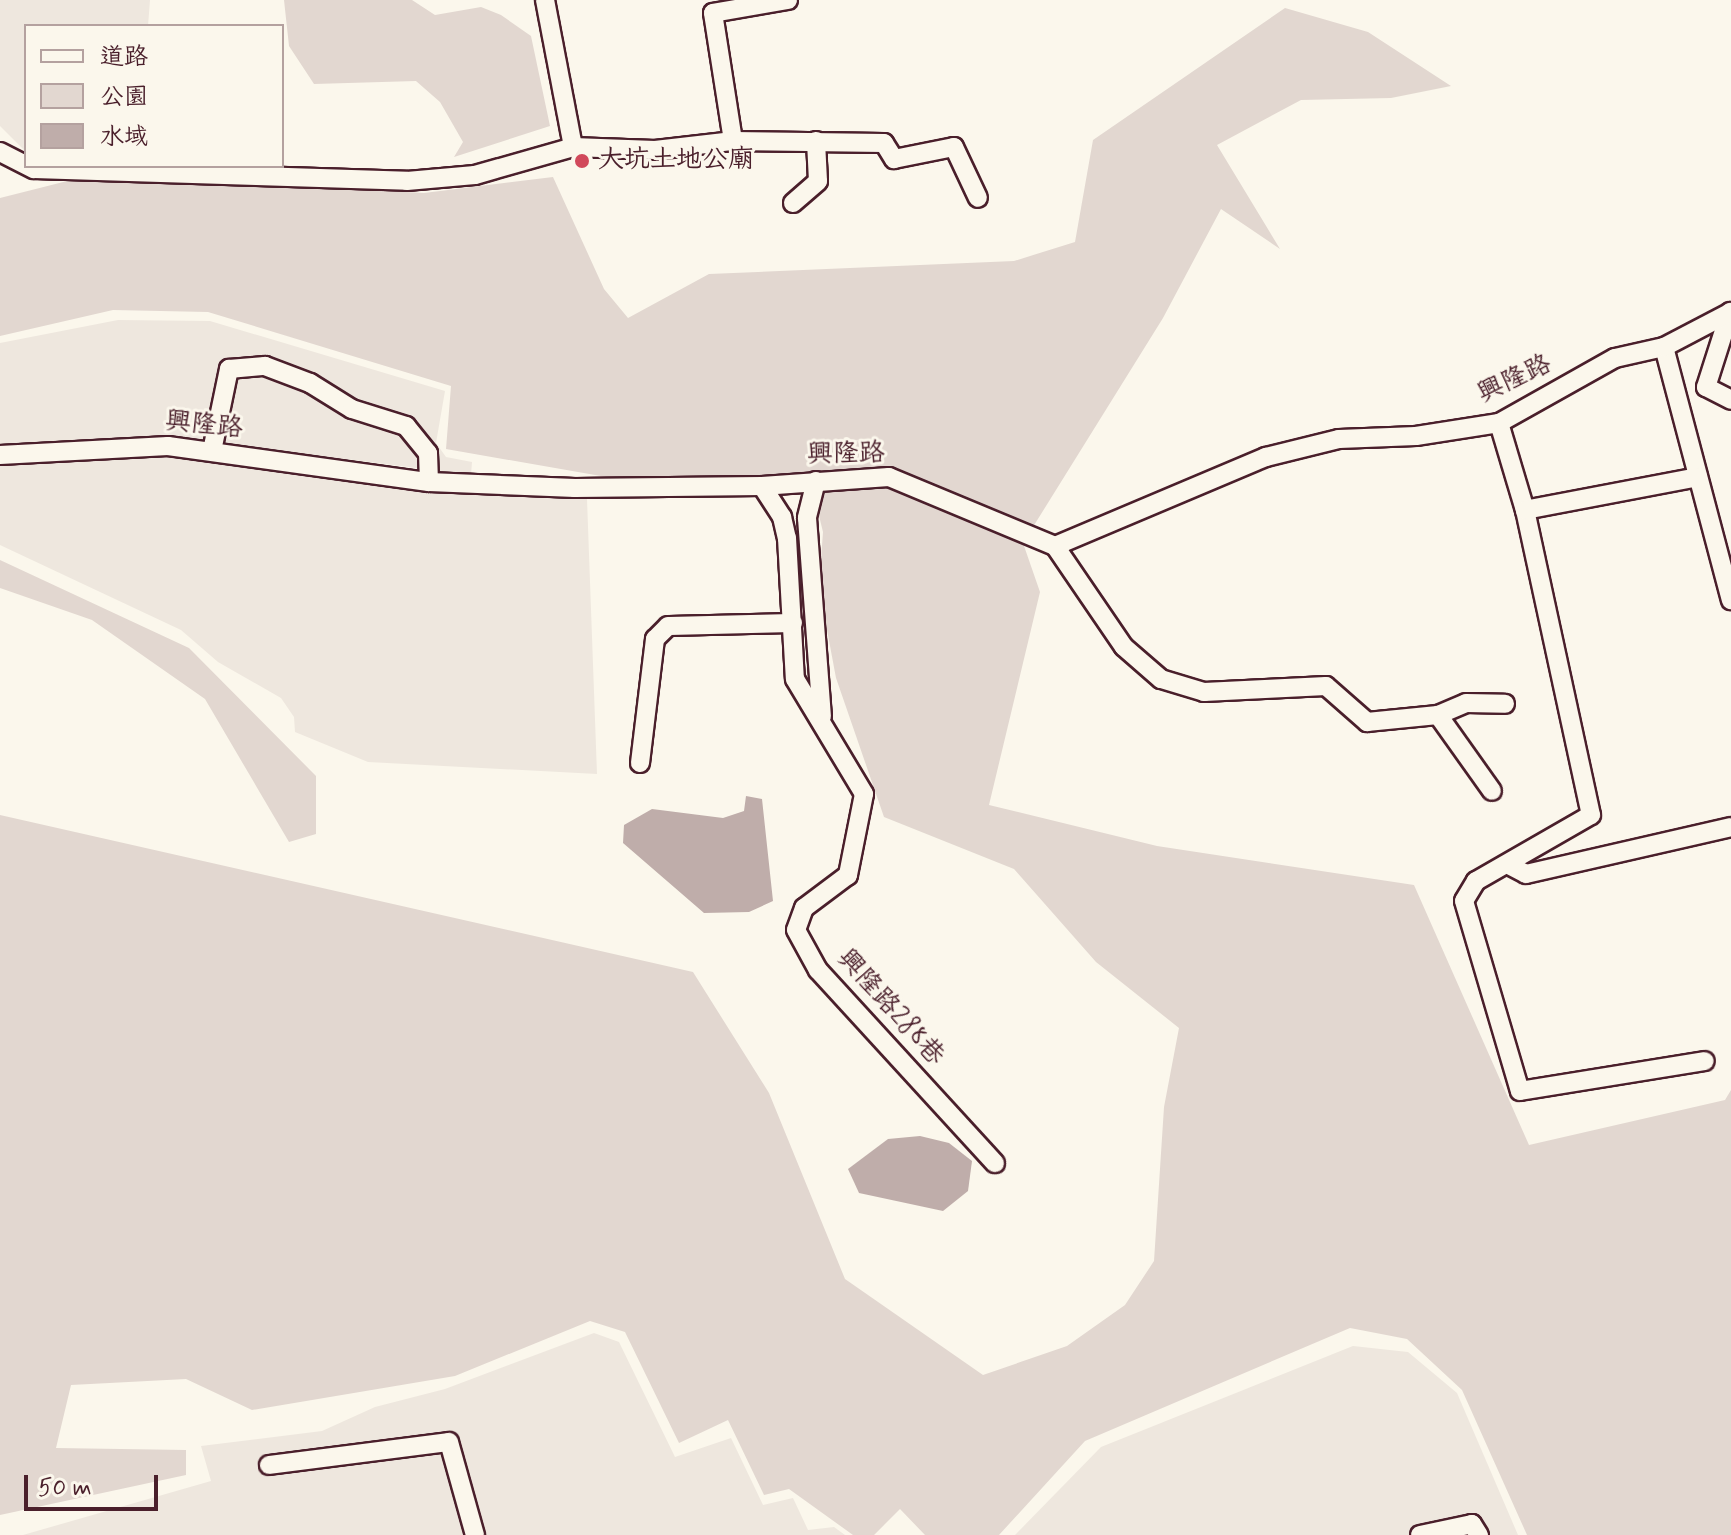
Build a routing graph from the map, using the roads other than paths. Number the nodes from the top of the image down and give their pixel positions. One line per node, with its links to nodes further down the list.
1 (545, 0): 5 (street)
2 (788, 0): 3 (street)
3 (733, 141): 4 (street); 5 (street)
4 (816, 141): 9 (street); 10 (street)
5 (573, 147): 8 (street)
6 (0, 152): 7 (street)
7 (24, 164)
8 (32, 168)
9 (978, 198)
10 (793, 203)
11 (1731, 312): 12 (street, 興隆路); 13 (street)
12 (1664, 347): 14 (street, 興隆路); 17 (street)
13 (1731, 400)
14 (1499, 423): 21 (street); 22 (street, 興隆路)
15 (212, 451): 16 (street, 興隆路); 19 (street, 興隆路); 19 (street)
16 (0, 455)
17 (1698, 477): 21 (street); 23 (street)
18 (816, 481): 20 (street, 興隆路); 22 (street, 興隆路); 27 (street)
19 (429, 482): 20 (street, 興隆路)
20 (762, 486): 24 (street, 興隆路288巷)
21 (1525, 510): 31 (street)
22 (1055, 546): 26 (street)
23 (1731, 600)
24 (793, 623): 27 (street, 興隆路288巷); 28 (street)
25 (1505, 704): 26 (street)
26 (1438, 715): 29 (street)
27 (822, 720): 33 (street, 興隆路288巷)
28 (640, 763)
29 (1492, 791)
30 (1731, 827): 31 (street)
31 (1509, 865): 32 (street)
32 (1705, 1061)
33 (995, 1163)
34 (269, 1465): 35 (street)
35 (475, 1535)
36 (1420, 1535): 37 (street)
37 (1479, 1535)

